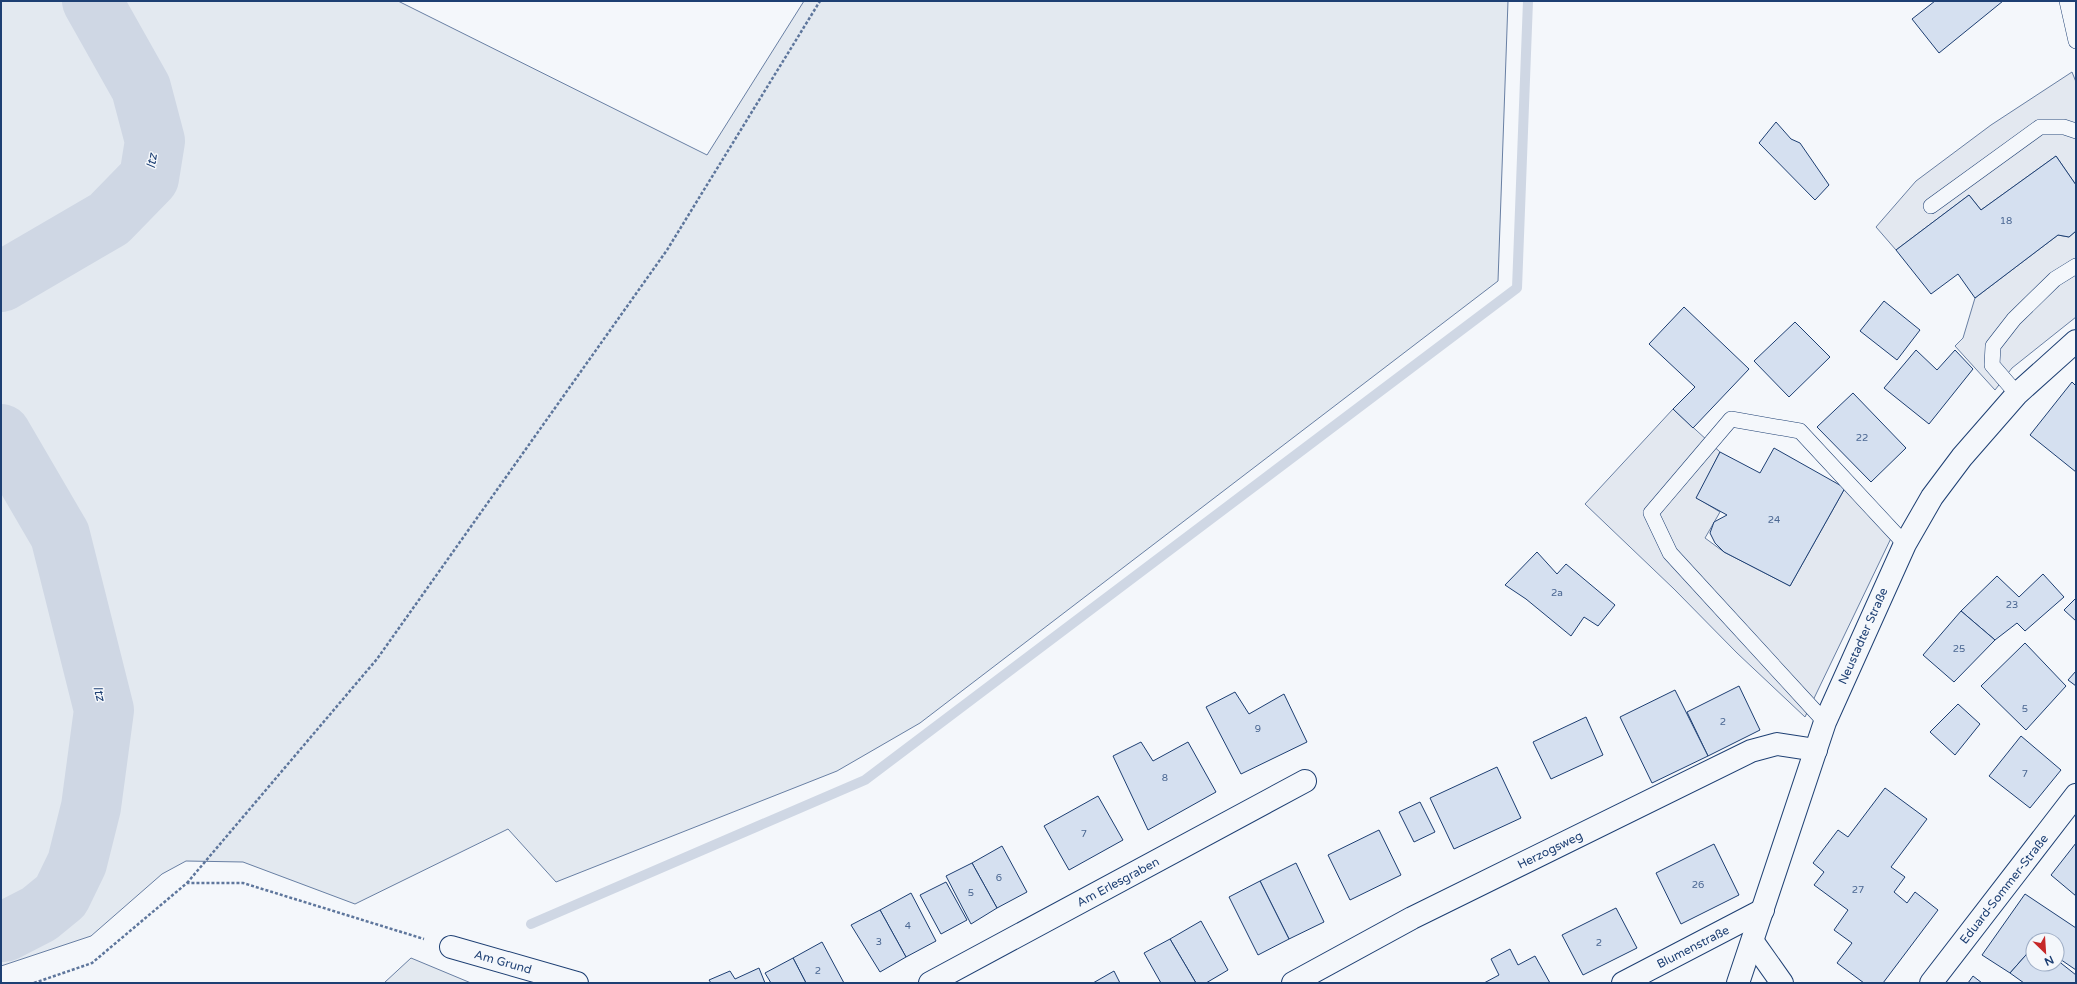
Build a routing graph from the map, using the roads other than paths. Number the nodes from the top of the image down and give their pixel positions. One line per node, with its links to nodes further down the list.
1 (2067, 1): 2 (lane)
2 (2076, 41)
3 (2076, 131): 4 (lane)
4 (1931, 206)
5 (2076, 266): 7 (lane)
6 (2076, 342): 7 (street, Neustadter Straße)
7 (2017, 394): 8 (street, Neustadter Straße)
8 (1905, 544): 9 (street, Neustadter Straße); 9 (lane)
9 (1825, 722): 10 (street, Neustadter Straße)
10 (1816, 750): 13 (street, Neustadter Straße); 18 (street, Herzogsweg)
11 (1305, 781): 17 (street, Am Erlesgraben)
12 (2076, 795): 22 (street, Eduard-Sommer-Straße)
13 (1763, 910): 14 (street, Neustadter Straße); 19 (street, Blumenstraße)
14 (1753, 942): 20 (street, Neustadter Straße); 21 (street)
15 (451, 947): 16 (street, Am Grund)
16 (577, 983)
17 (930, 983)
18 (1293, 983)
19 (1623, 983)
20 (1738, 983)
21 (1782, 983)
22 (1931, 983)

